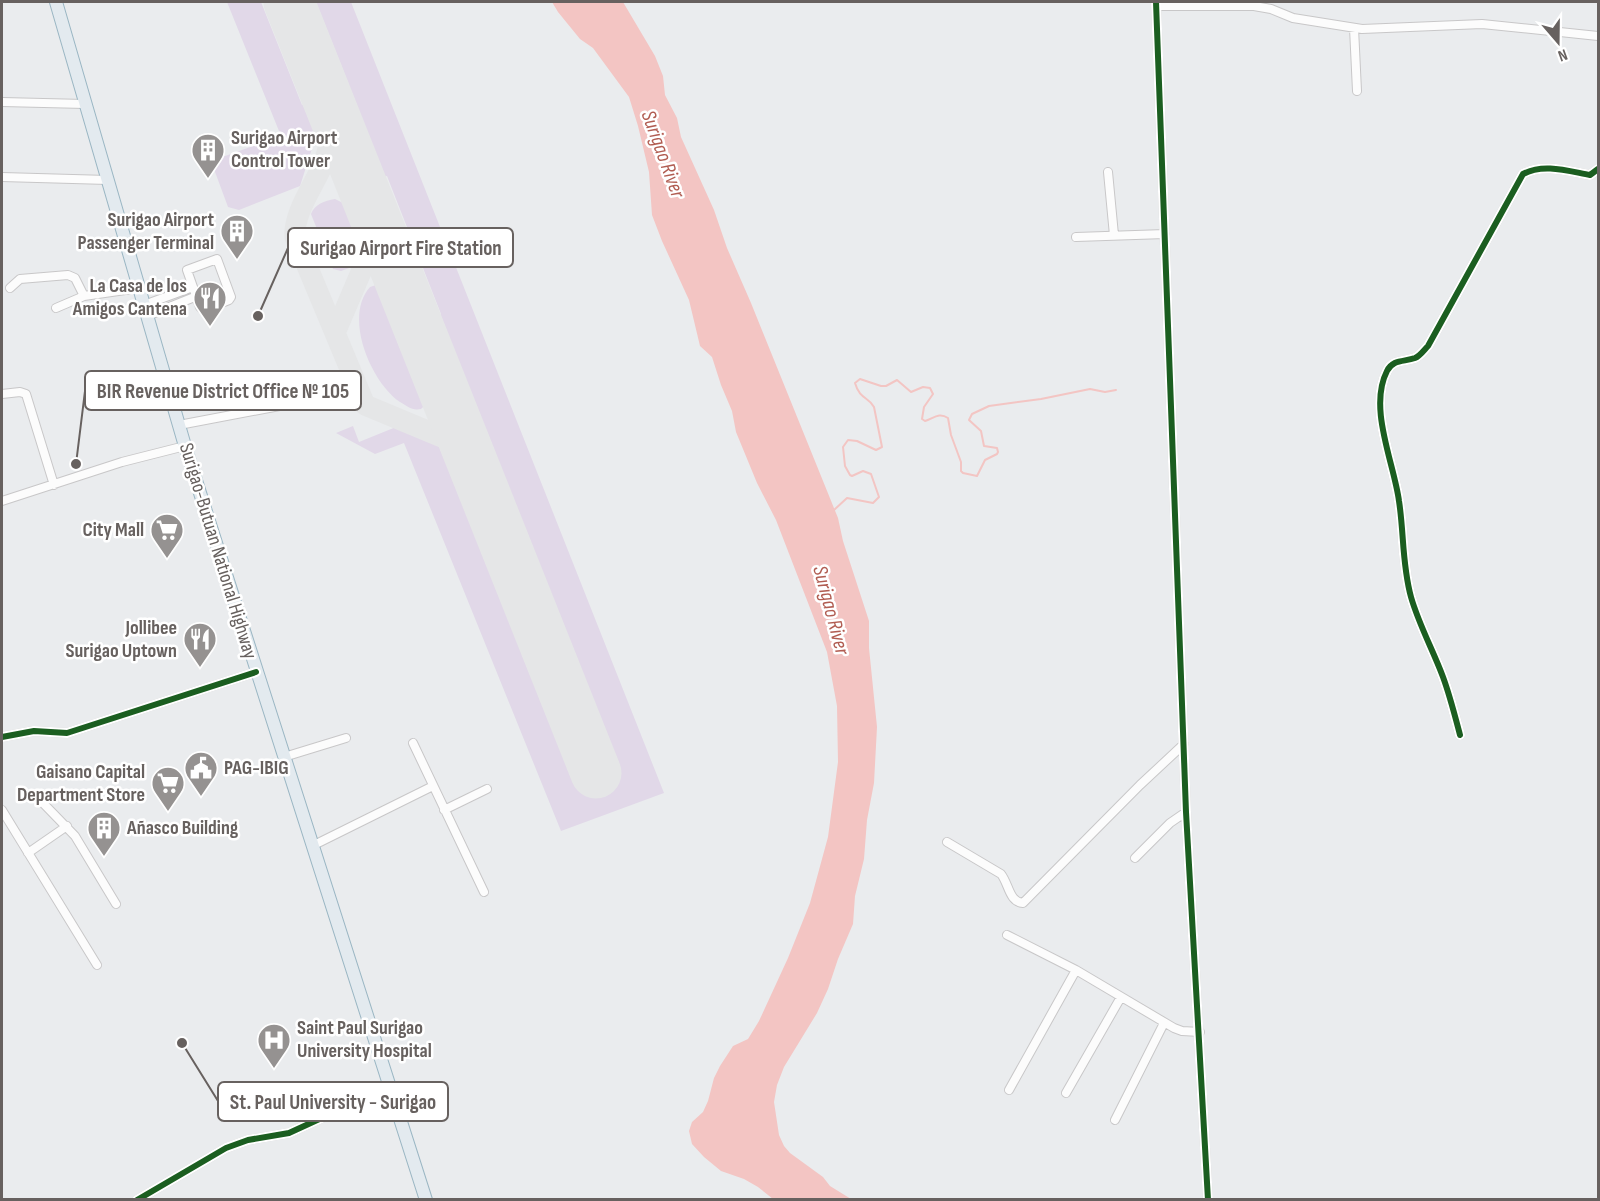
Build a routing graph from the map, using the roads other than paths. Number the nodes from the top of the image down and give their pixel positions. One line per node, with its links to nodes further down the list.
1 (56, 2): 7 (highway, Surigao-Butuan National Highway)
2 (1156, 4): 3 (street); 12 (street)
3 (1354, 28): 4 (street); 5 (street)
4 (1599, 36)
5 (1357, 91)
6 (2, 102): 7 (street)
7 (85, 104): 11 (highway, Surigao-Butuan National Highway)
8 (1599, 169): 29 (street)
9 (1108, 172): 13 (street)
10 (2, 177): 11 (street)
11 (108, 180): 17 (highway, Surigao-Butuan National Highway)
12 (1165, 234): 13 (street); 33 (street)
13 (1114, 235): 14 (street)
14 (1076, 237)
15 (193, 287): 19 (street); 19 (street); 21 (street)
16 (10, 288): 18 (street)
17 (140, 288): 18 (street); 21 (highway, Surigao-Butuan National Highway)
18 (84, 296): 20 (street)
19 (197, 296): 21 (street)
20 (56, 308)
21 (146, 311): 24 (highway, Surigao-Butuan National Highway)
22 (290, 382): 24 (street)
23 (2, 394): 26 (street)
24 (179, 425): 25 (highway, Surigao-Butuan National Highway)
25 (185, 446): 26 (street); 28 (highway, Surigao-Butuan National Highway)
26 (54, 485): 27 (street)
27 (2, 501)
28 (256, 672): 30 (street); 34 (highway, Surigao-Butuan National Highway)
29 (1460, 735)
30 (2, 737)
31 (346, 738): 34 (street)
32 (413, 743): 35 (street)
33 (1184, 744): 40 (street); 42 (street)
34 (284, 757): 43 (highway, Surigao-Butuan National Highway)
35 (433, 786): 39 (street); 43 (street)
36 (487, 789): 39 (street)
37 (41, 801): 41 (street)
38 (2, 810): 44 (street)
39 (444, 810): 46 (street)
40 (1186, 812): 45 (street); 53 (street)
41 (67, 826): 44 (street); 47 (street)
42 (947, 842)
43 (312, 846): 54 (highway, Surigao-Butuan National Highway)
44 (28, 853): 49 (street)
45 (1135, 858)
46 (484, 892)
47 (116, 904)
48 (1007, 935): 50 (street)
49 (97, 965)
50 (1076, 970): 51 (street); 55 (street)
51 (1121, 997): 52 (street); 56 (street)
52 (1164, 1023): 53 (street); 57 (street)
53 (1200, 1032): 60 (street)
54 (389, 1087): 58 (street); 59 (highway, Surigao-Butuan National Highway)
55 (1009, 1090)
56 (1066, 1093)
57 (1115, 1120)
58 (141, 1199)
59 (426, 1200)
60 (1208, 1200)

